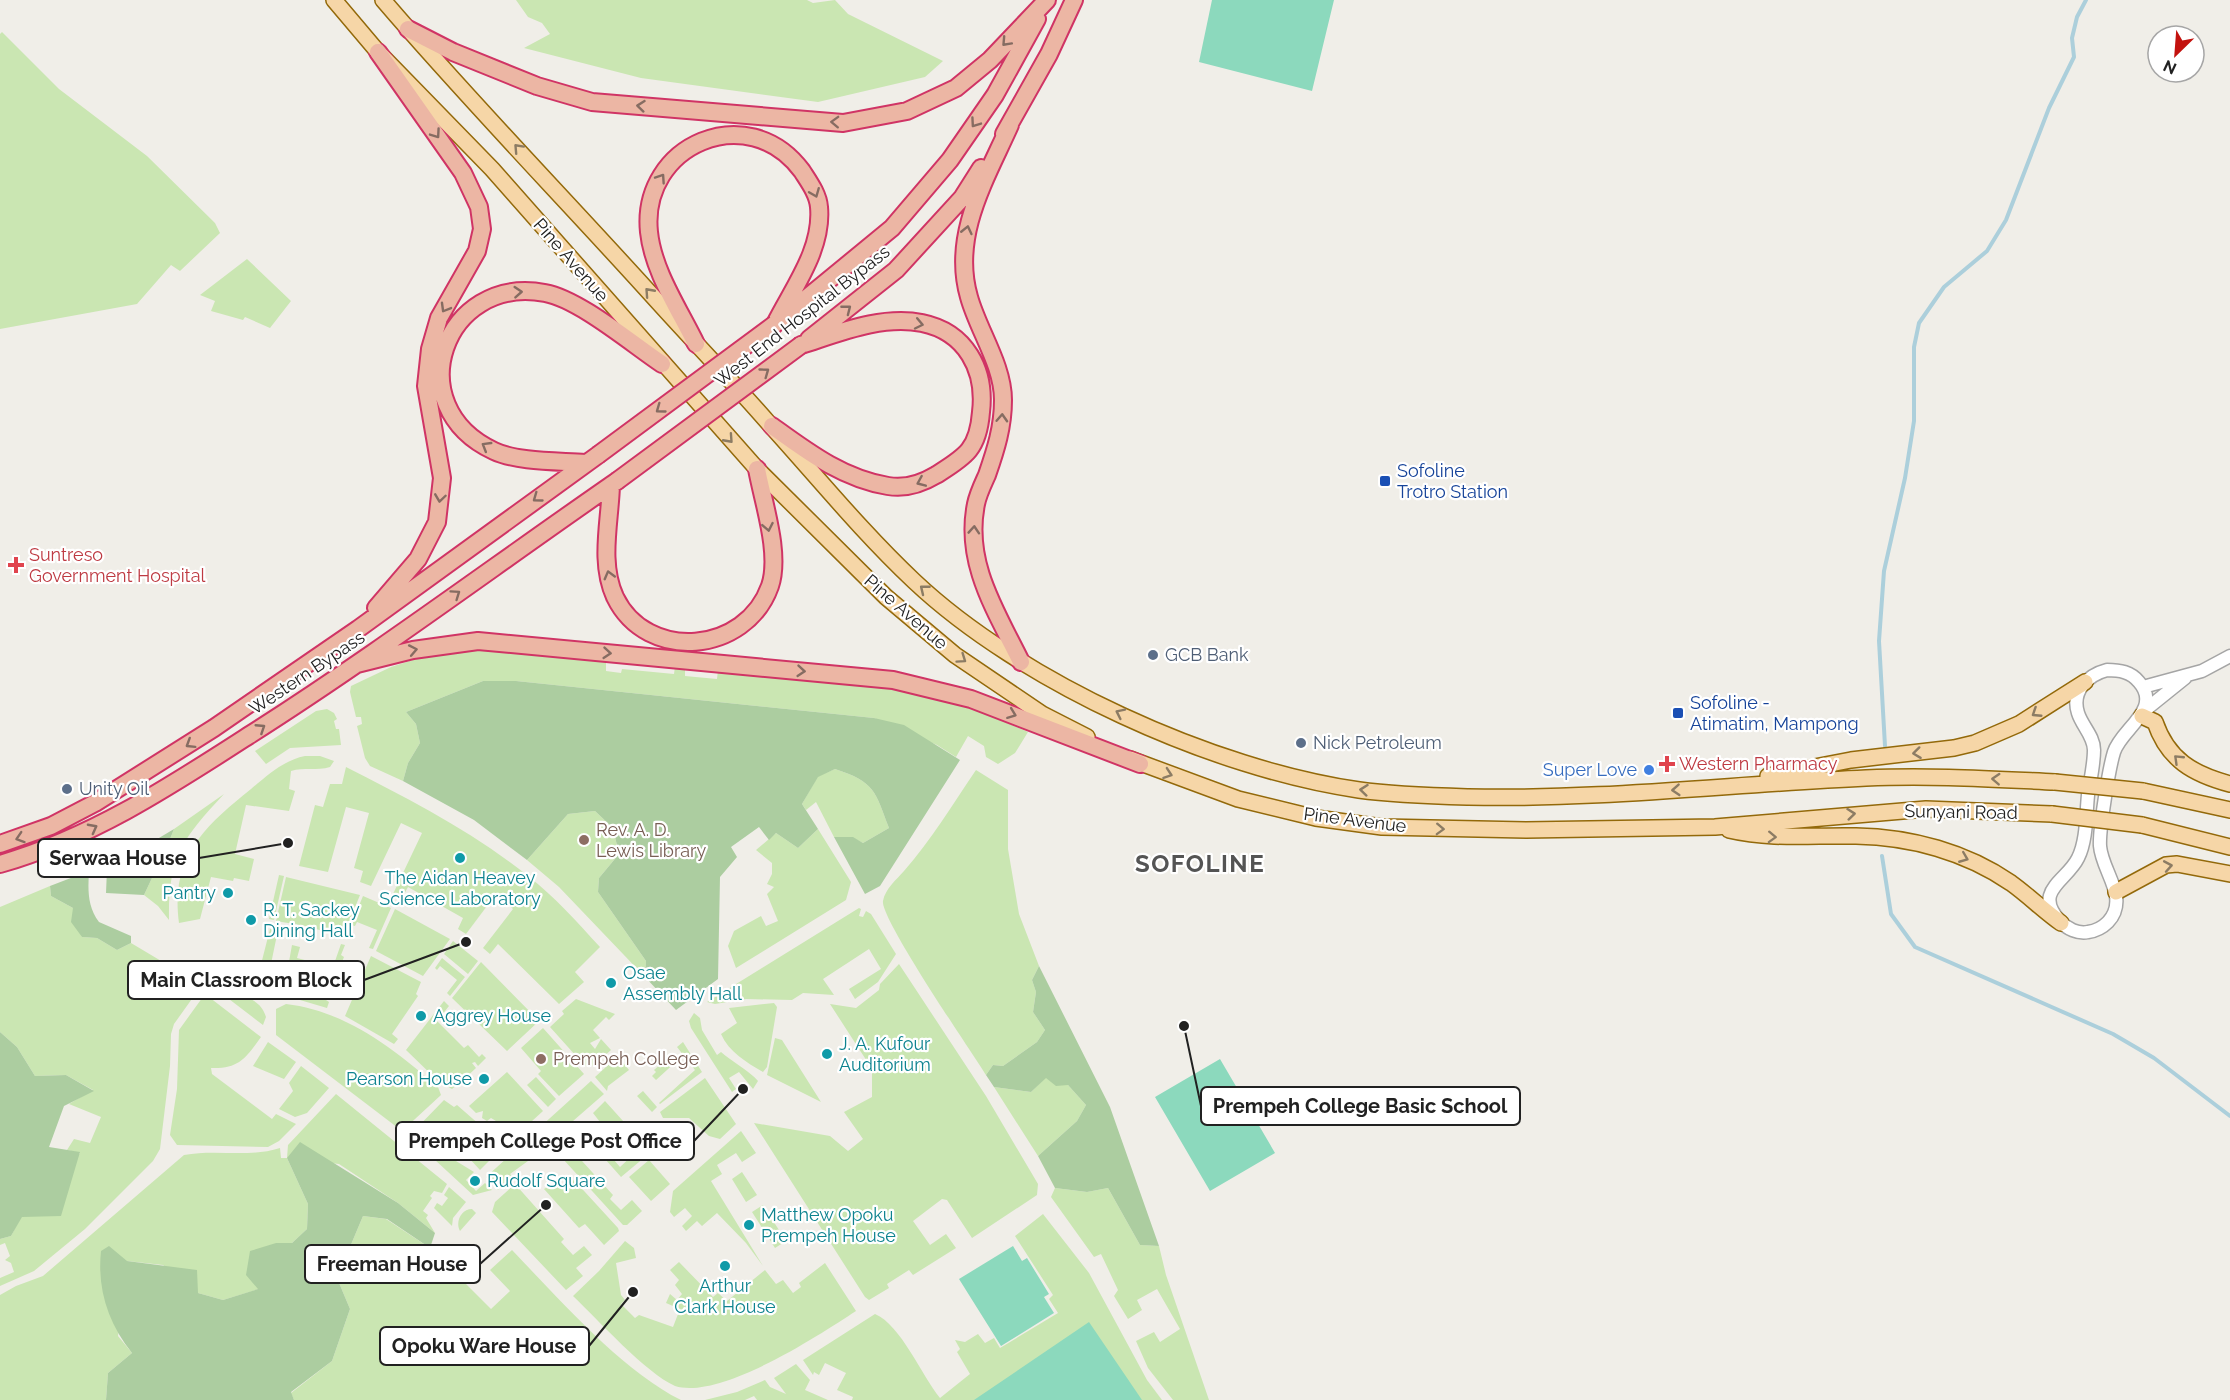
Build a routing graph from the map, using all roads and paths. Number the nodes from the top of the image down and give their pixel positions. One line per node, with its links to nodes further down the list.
1 (334, 0): 6 (main road, Pine Avenue)
2 (383, 0): 5 (main road)
3 (1047, 0): 5 (highway, one-way to 5); 8 (highway, West End Hospital Bypass, one-way to 8)
4 (1074, 0): 7 (highway, West End Hospital Bypass)
5 (408, 30): 9 (main road, one-way to 5)
6 (378, 52): 11 (main road, Pine Avenue); 16 (highway, one-way to 16)
7 (1010, 125): 10 (highway, West End Hospital Bypass, one-way to 7); 18 (highway, one-way to 7)
8 (775, 324): 9 (highway, one-way to 8); 13 (highway, West End Hospital Bypass, one-way to 13, bridge)
9 (696, 344): 12 (main road)
10 (801, 345): 12 (highway, one-way to 12); 15 (highway, West End Hospital Bypass, one-way to 10, bridge)
11 (662, 364): 13 (highway, one-way to 11); 14 (main road, Pine Avenue, one-way to 14)
12 (772, 426): 18 (main road, one-way to 12)
13 (591, 459): 16 (highway, Western Bypass, one-way to 16)
14 (757, 469): 15 (highway, one-way to 15); 24 (main road, Pine Avenue, one-way to 24)
15 (614, 483): 19 (highway, Western Bypass, one-way to 15)
16 (358, 629): 30 (highway, Western Bypass, one-way to 30)
17 (2230, 656): 20 (street)
18 (1021, 662): 26 (main road, one-way to 18)
19 (357, 664): 24 (highway, one-way to 24); 32 (highway, Western Bypass, one-way to 19)
20 (2188, 675): 22 (street); 23 (street)
21 (2085, 682): 22 (street); 26 (main road, one-way to 26); 35 (street)
22 (2143, 687): 23 (street)
23 (2143, 713): 25 (main road, one-way to 23); 34 (street)
24 (1140, 764): 28 (main road, Pine Avenue, one-way to 28)
25 (2230, 784)
26 (1702, 788): 27 (main road, one-way to 26, bridge)
27 (2230, 810)
28 (1688, 827): 29 (main road, Sunyani Road)
29 (1714, 827): 31 (main road, Sunyani Road, one-way to 31, bridge); 35 (main road, one-way to 35)
30 (0, 844)
31 (2230, 847)
32 (0, 864)
33 (2230, 874): 34 (main road, one-way to 33)
34 (2116, 892): 35 (street)
35 (2061, 923)

